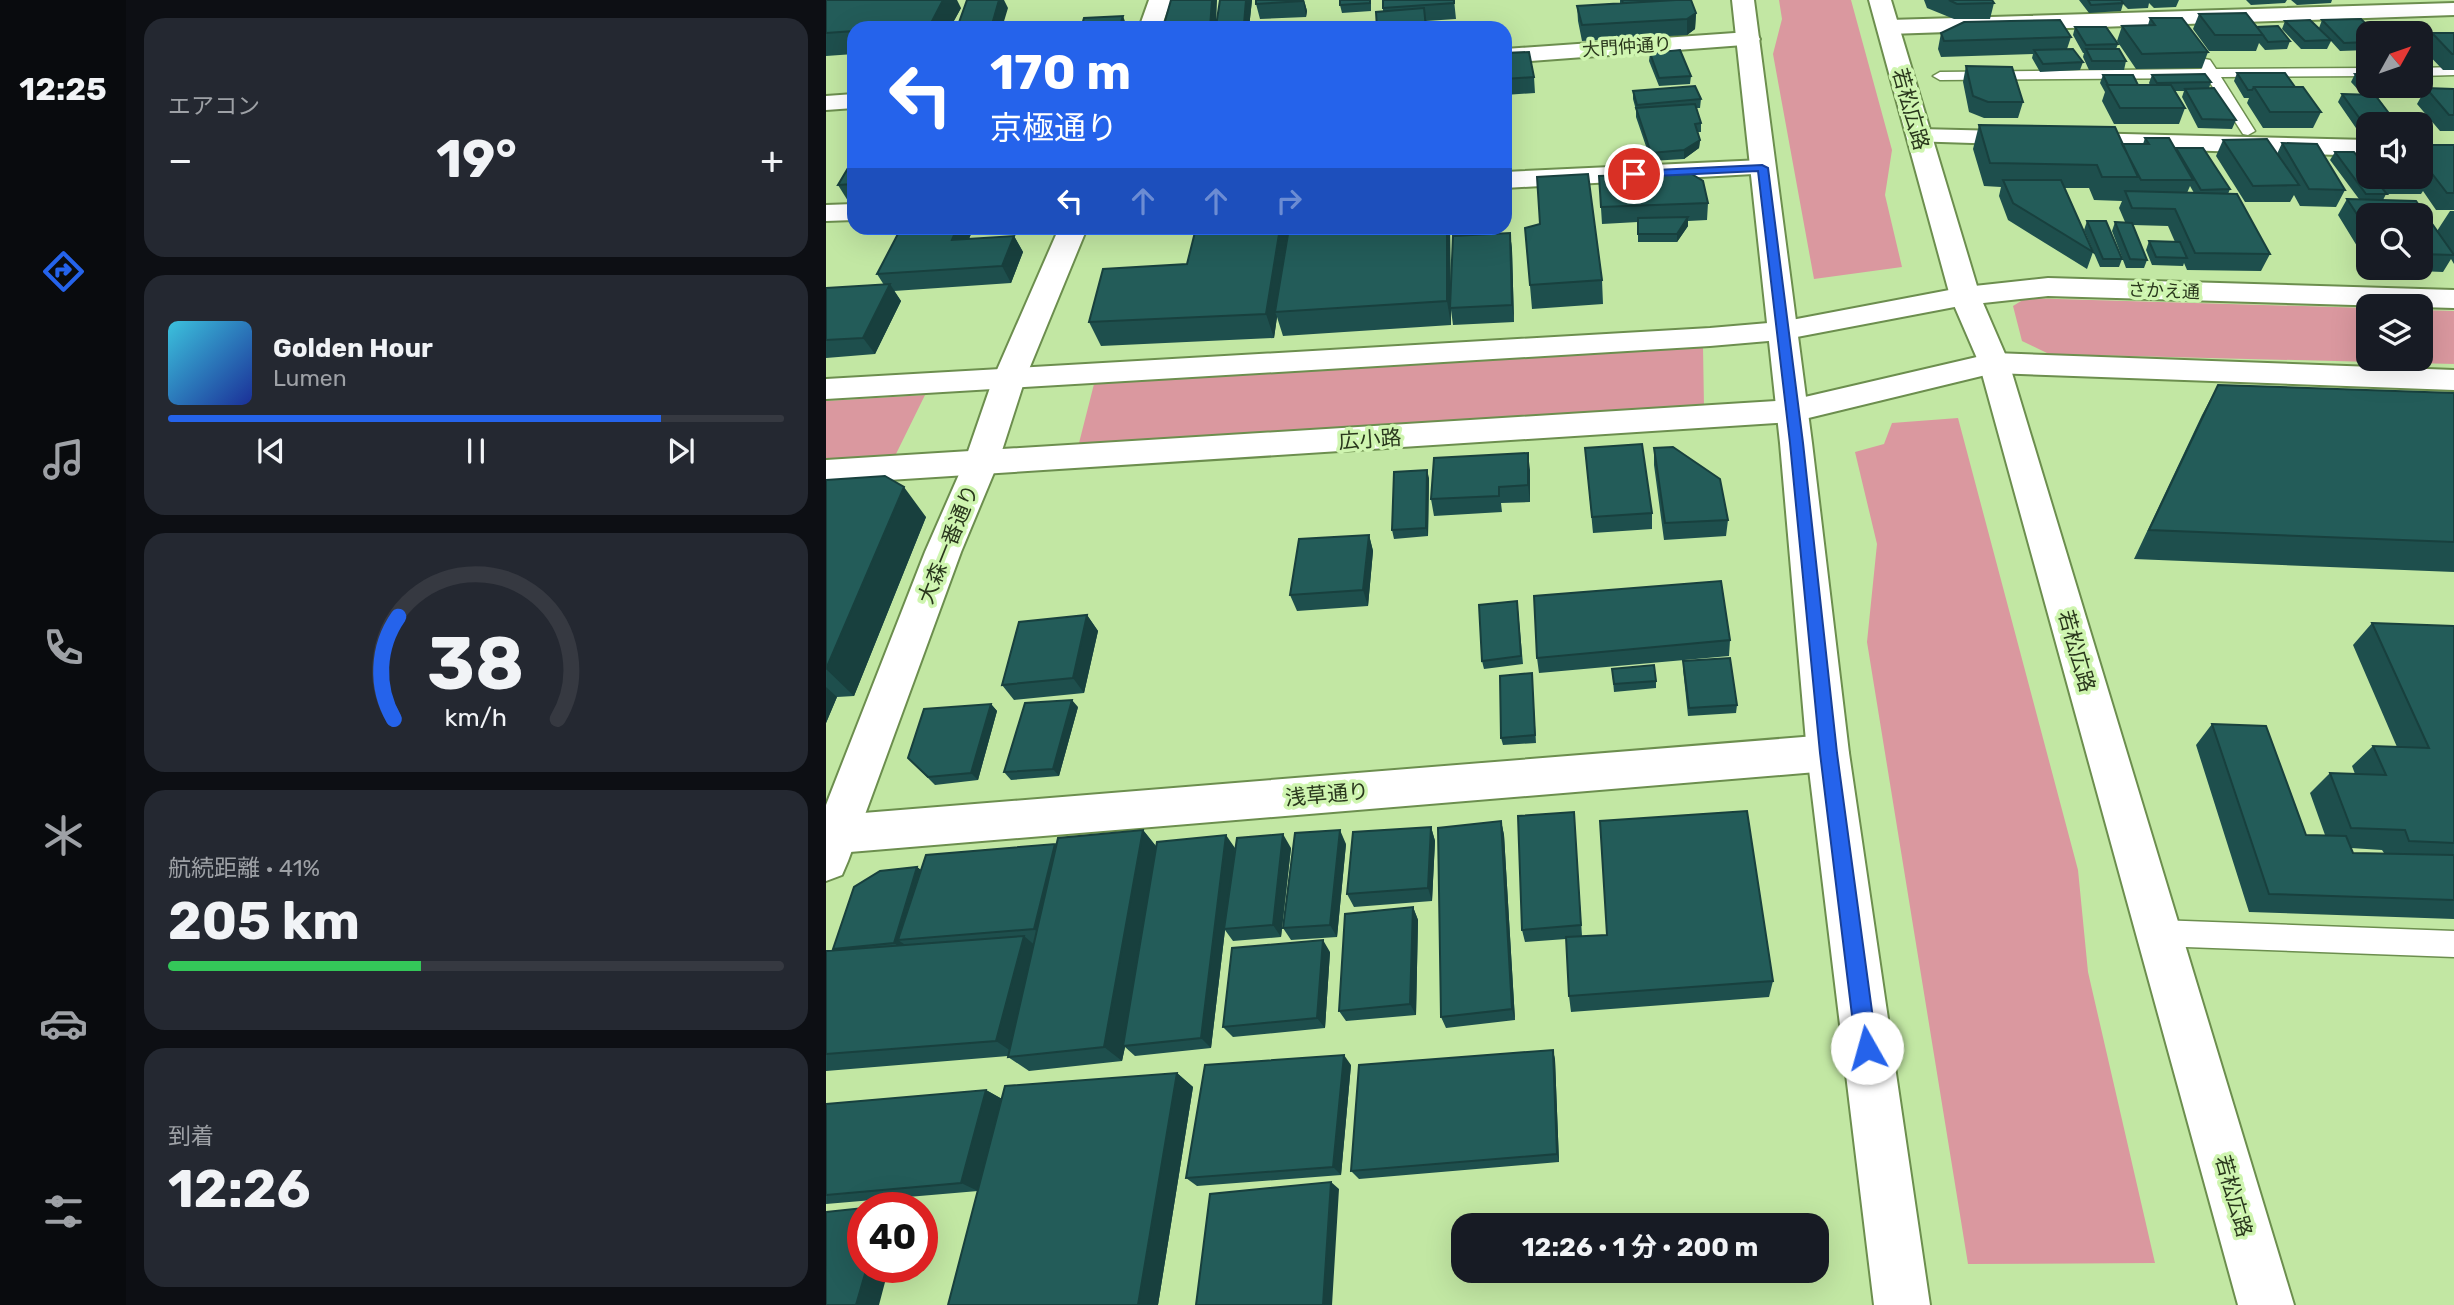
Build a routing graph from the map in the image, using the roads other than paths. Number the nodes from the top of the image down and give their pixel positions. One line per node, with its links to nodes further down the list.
1 (1160, 0): 6 (street)
2 (1743, 0): 8 (street)
3 (2454, 9): 5 (street)
4 (1884, 14): 5 (street); 19 (street, 若松広路)
5 (2167, 18): 7 (lane)
6 (1152, 21)
7 (2182, 36)
8 (1749, 38): 10 (street, 大門仲通り); 21 (street)
9 (2197, 54): 12 (lane)
10 (1512, 55)
11 (2454, 71): 14 (lane)
12 (2212, 72): 13 (lane); 15 (lane); 18 (lane)
13 (2356, 72)
14 (2433, 72)
15 (1940, 76)
16 (847, 102): 17 (street)
17 (826, 103)
18 (2248, 131)
19 (1919, 136): 20 (street); 26 (street, 若松広路)
20 (2356, 148)
21 (1762, 168): 22 (street); 28 (street)
22 (1512, 180)
23 (847, 212): 24 (street)
24 (826, 213)
25 (1070, 235): 30 (street, 大森一番通り)
26 (1965, 296): 27 (street, さかえ通); 28 (street, さかえ通); 29 (street, 若松広路)
27 (2454, 299)
28 (1781, 331): 30 (street); 33 (street)
29 (1994, 363): 31 (street); 33 (street, 広小路); 38 (street, 若松広路)
30 (1009, 379): 32 (street); 34 (street, 大森一番通り)
31 (2454, 380)
32 (826, 389)
33 (1792, 411): 34 (street, 広小路); 36 (street)
34 (981, 463): 35 (street, 広小路); 37 (street, 大森一番通り)
35 (826, 472)
36 (1828, 753): 37 (street, 浅草通り); 40 (street)
37 (830, 844)
38 (2158, 933): 39 (lane); 41 (street, 若松広路)
39 (2454, 944)
40 (1902, 1305)
41 (2266, 1305)

